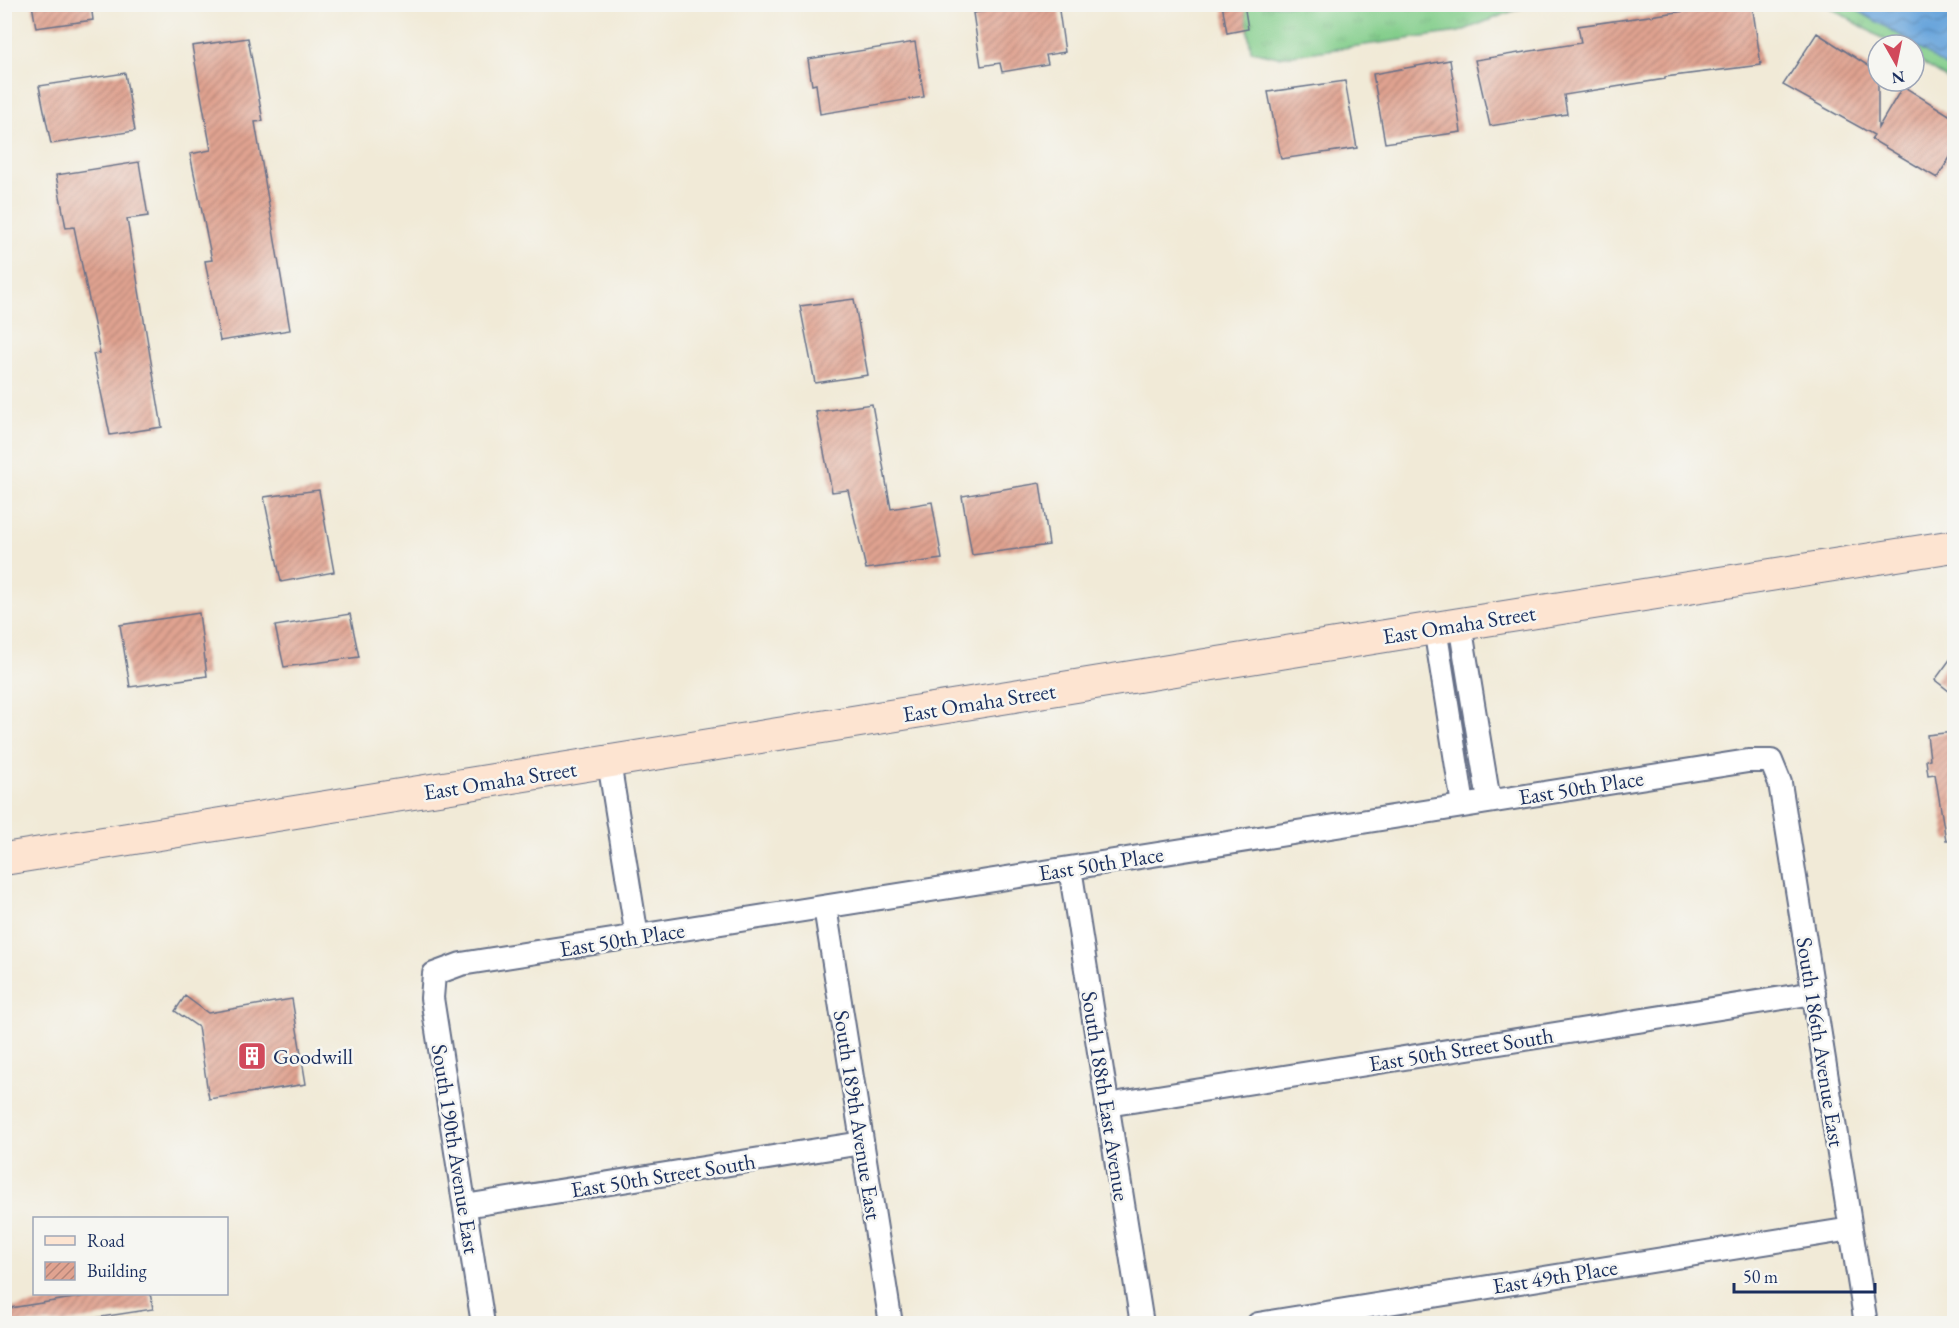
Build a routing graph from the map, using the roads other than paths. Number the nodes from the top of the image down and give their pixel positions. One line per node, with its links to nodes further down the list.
1 (1954, 546): 2 (street, East Omaha Street)
2 (1447, 626): 4 (street, East Omaha Street); 5 (street); 6 (street)
3 (1771, 761): 5 (street, East 50th Place); 12 (street, South 186th Avenue East)
4 (609, 762): 7 (street, East Omaha Street); 10 (street)
5 (1489, 801): 6 (street, East 50th Place)
6 (1463, 805): 8 (street, East 50th Place)
7 (4, 859)
8 (1070, 868): 9 (street, East 50th Place); 13 (street, South 188th East Avenue)
9 (825, 907): 10 (street, East 50th Place); 14 (street, South 189th Avenue East)
10 (636, 938): 11 (street, East 50th Place)
11 (434, 974): 15 (street, South 190th Avenue East)
12 (1814, 993): 13 (street, East 50th Street South); 16 (street, South 186th Avenue East)
13 (1107, 1105): 19 (street, South 188th East Avenue)
14 (862, 1143): 15 (street, East 50th Street South); 18 (street, South 189th Avenue East)
15 (465, 1206): 17 (street, South 190th Avenue East)
16 (1851, 1229): 20 (street, East 49th Place); 21 (street, South 186th Avenue East)
17 (483, 1323)
18 (891, 1323)
19 (1142, 1323)
20 (1258, 1323)
21 (1866, 1323)

